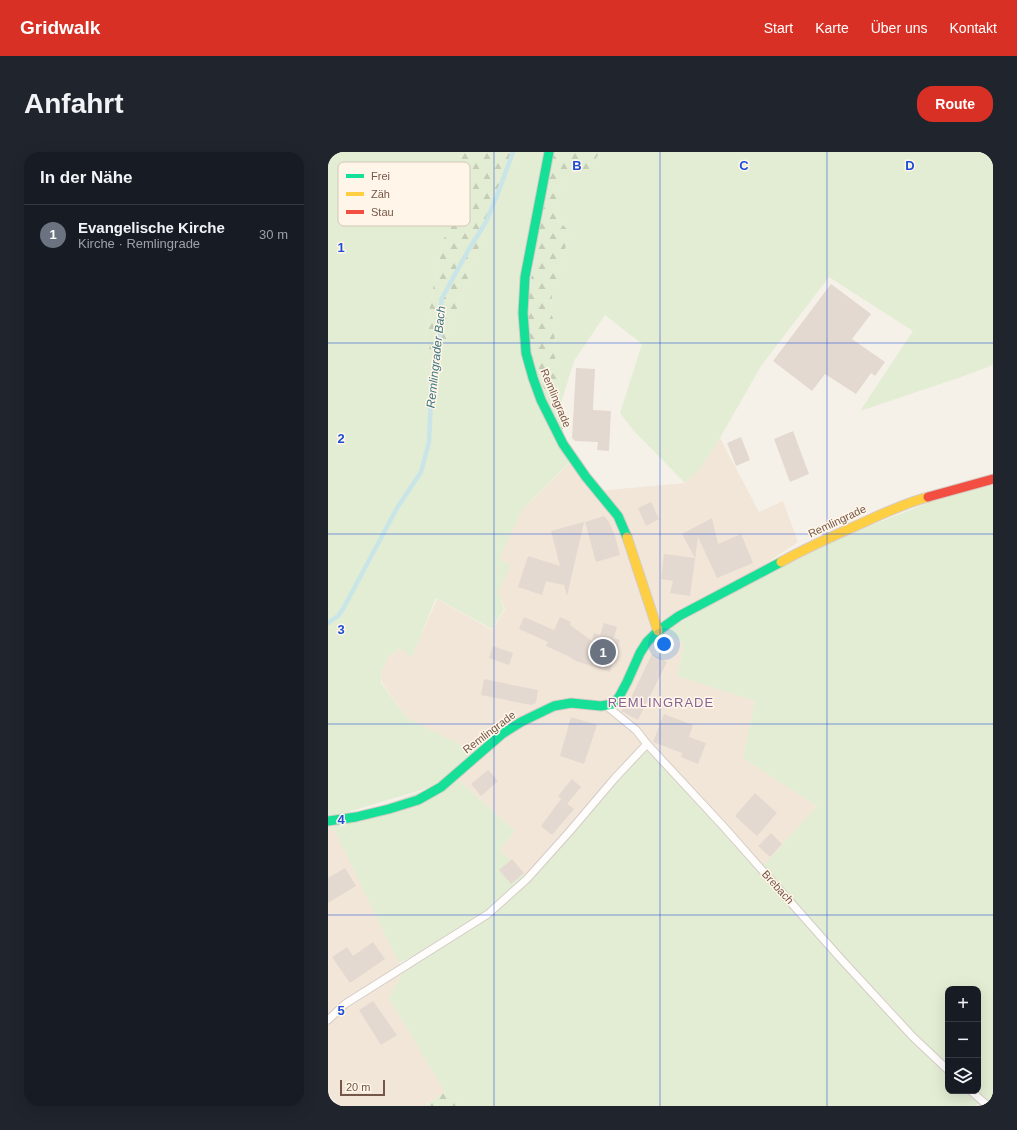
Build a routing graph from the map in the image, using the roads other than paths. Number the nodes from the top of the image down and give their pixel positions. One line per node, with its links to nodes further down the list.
1 (549, 152): 3 (street, Remlingrade)
2 (993, 479): 3 (street, Remlingrade)
3 (658, 631): 4 (street, Remlingrade)
4 (606, 706): 5 (lane, Brebach); 6 (street, Remlingrade)
5 (648, 744): 7 (lane); 8 (lane, Brebach)
6 (328, 821)
7 (328, 1020)
8 (945, 1067)
9 (974, 1094): 10 (lane)
10 (988, 1106)

